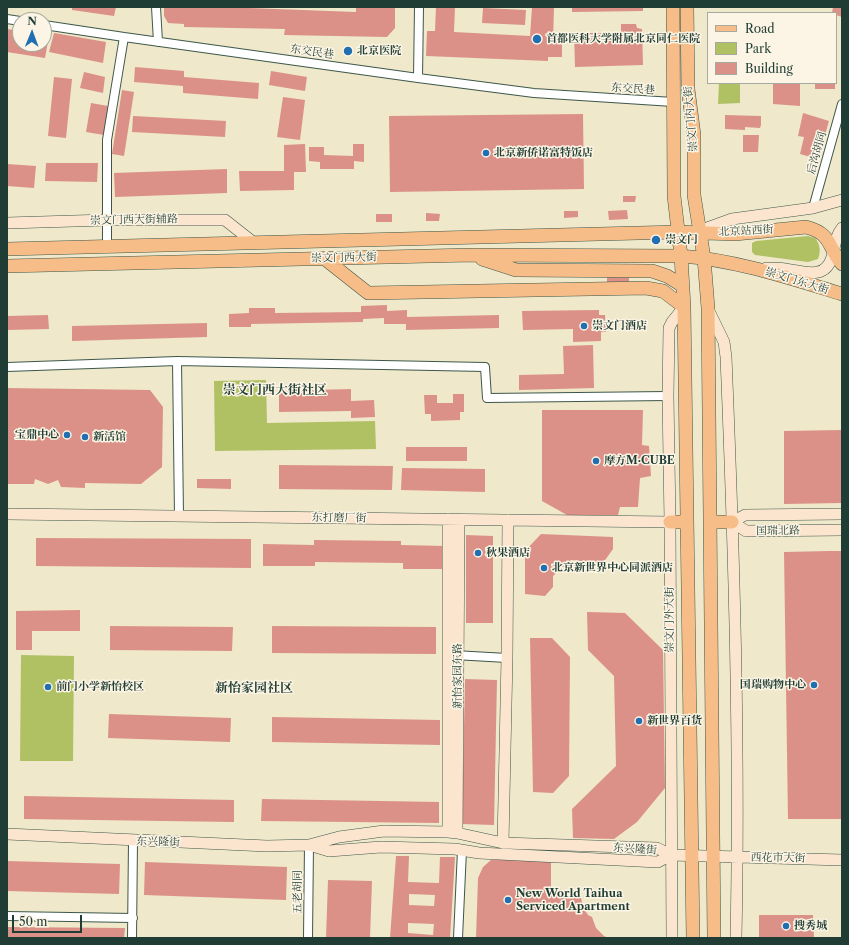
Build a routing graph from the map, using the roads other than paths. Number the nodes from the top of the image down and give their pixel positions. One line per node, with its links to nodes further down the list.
1 (156, 7): 7 (street)
2 (419, 7): 8 (street)
3 (673, 7): 9 (main road, 崇文门内大街)
4 (687, 7): 16 (main road, 崇文门内大街)
5 (52, 26): 6 (street, 东交民巷)
6 (124, 37): 7 (street, 东交民巷); 13 (street)
7 (158, 42): 8 (street, 东交民巷)
8 (418, 78): 9 (street, 东交民巷)
9 (673, 102): 17 (main road, 崇文门内大街)
10 (842, 104): 12 (street, 后沟胡同)
11 (842, 200): 12 (street, 北京站西街)
12 (813, 208): 16 (street, 北京站西街)
13 (107, 220): 14 (street, 崇文门西大街辅路); 18 (street, 崇文门西大街辅路); 19 (street)
14 (7, 223)
15 (842, 228): 21 (street)
16 (699, 231): 17 (main road, 崇文门西大街); 21 (main road, 北京站西街); 24 (main road)
17 (678, 232): 18 (main road, 崇文门西大街); 23 (main road, 崇文门外大街)
18 (253, 242): 19 (main road, 崇文门西大街)
19 (107, 246): 20 (main road, 崇文门西大街)
20 (7, 249)
21 (833, 250): 26 (main road); 28 (street, 崇文门东大街)
22 (471, 255): 23 (main road, 崇文门西大街); 25 (main road, 崇文门西大街); 29 (main road)
23 (681, 256): 24 (main road, 崇文门东大街); 29 (main road, 崇文门外大街)
24 (704, 258): 28 (main road, 崇文门东大街); 32 (main road)
25 (325, 259): 27 (main road, 崇文门西大街); 31 (main road)
26 (842, 264)
27 (7, 266)
28 (751, 267): 30 (main road, 崇文门东大街)
29 (683, 286): 31 (main road, 崇文门外大街)
30 (842, 294)
31 (684, 307): 35 (street, 崇文门外大街); 42 (main road, 崇文门外大街)
32 (708, 308): 43 (main road); 44 (street)
33 (177, 361): 34 (street); 35 (street); 38 (street)
34 (7, 367)
35 (668, 396): 41 (street, 崇文门外大街)
36 (7, 514): 38 (street, 东打磨厂街)
37 (842, 514): 44 (street, 国瑞北路)
38 (179, 516): 39 (street, 东打磨厂街)
39 (454, 519): 40 (street, 东打磨厂街); 46 (street, 新怡家园东路)
40 (508, 520): 41 (street, 东打磨厂街); 47 (street)
41 (670, 522): 42 (main road); 54 (street, 崇文门外大街)
42 (687, 522): 55 (main road, 崇文门外大街)
43 (710, 522): 44 (main road); 56 (main road)
44 (732, 522): 45 (street, 国瑞北路); 57 (street)
45 (842, 530)
46 (453, 655): 47 (street); 48 (street, 新怡家园东路)
47 (507, 658): 51 (street)
48 (452, 833): 51 (street, 东兴隆街); 52 (street, 东兴隆街)
49 (7, 834): 50 (street, 东兴隆街)
50 (133, 841): 52 (street, 东兴隆街); 60 (street)
51 (503, 843): 54 (street, 东兴隆街)
52 (309, 845): 53 (street, 东兴隆街); 62 (street, 五老胡同)
53 (462, 850): 54 (street, 东兴隆街); 63 (street)
54 (671, 855): 55 (street, 西花市大街); 64 (street, 崇文门外大街)
55 (692, 855): 56 (street, 西花市大街); 65 (main road, 崇文门外大街)
56 (714, 856): 57 (street, 西花市大街); 66 (main road)
57 (738, 857): 58 (street, 西花市大街); 67 (street)
58 (842, 860)
59 (7, 916): 60 (street)
60 (133, 918): 61 (street)
61 (132, 938)
62 (308, 938)
63 (458, 938)
64 (672, 938)
65 (692, 938)
66 (714, 938)
67 (736, 938)

